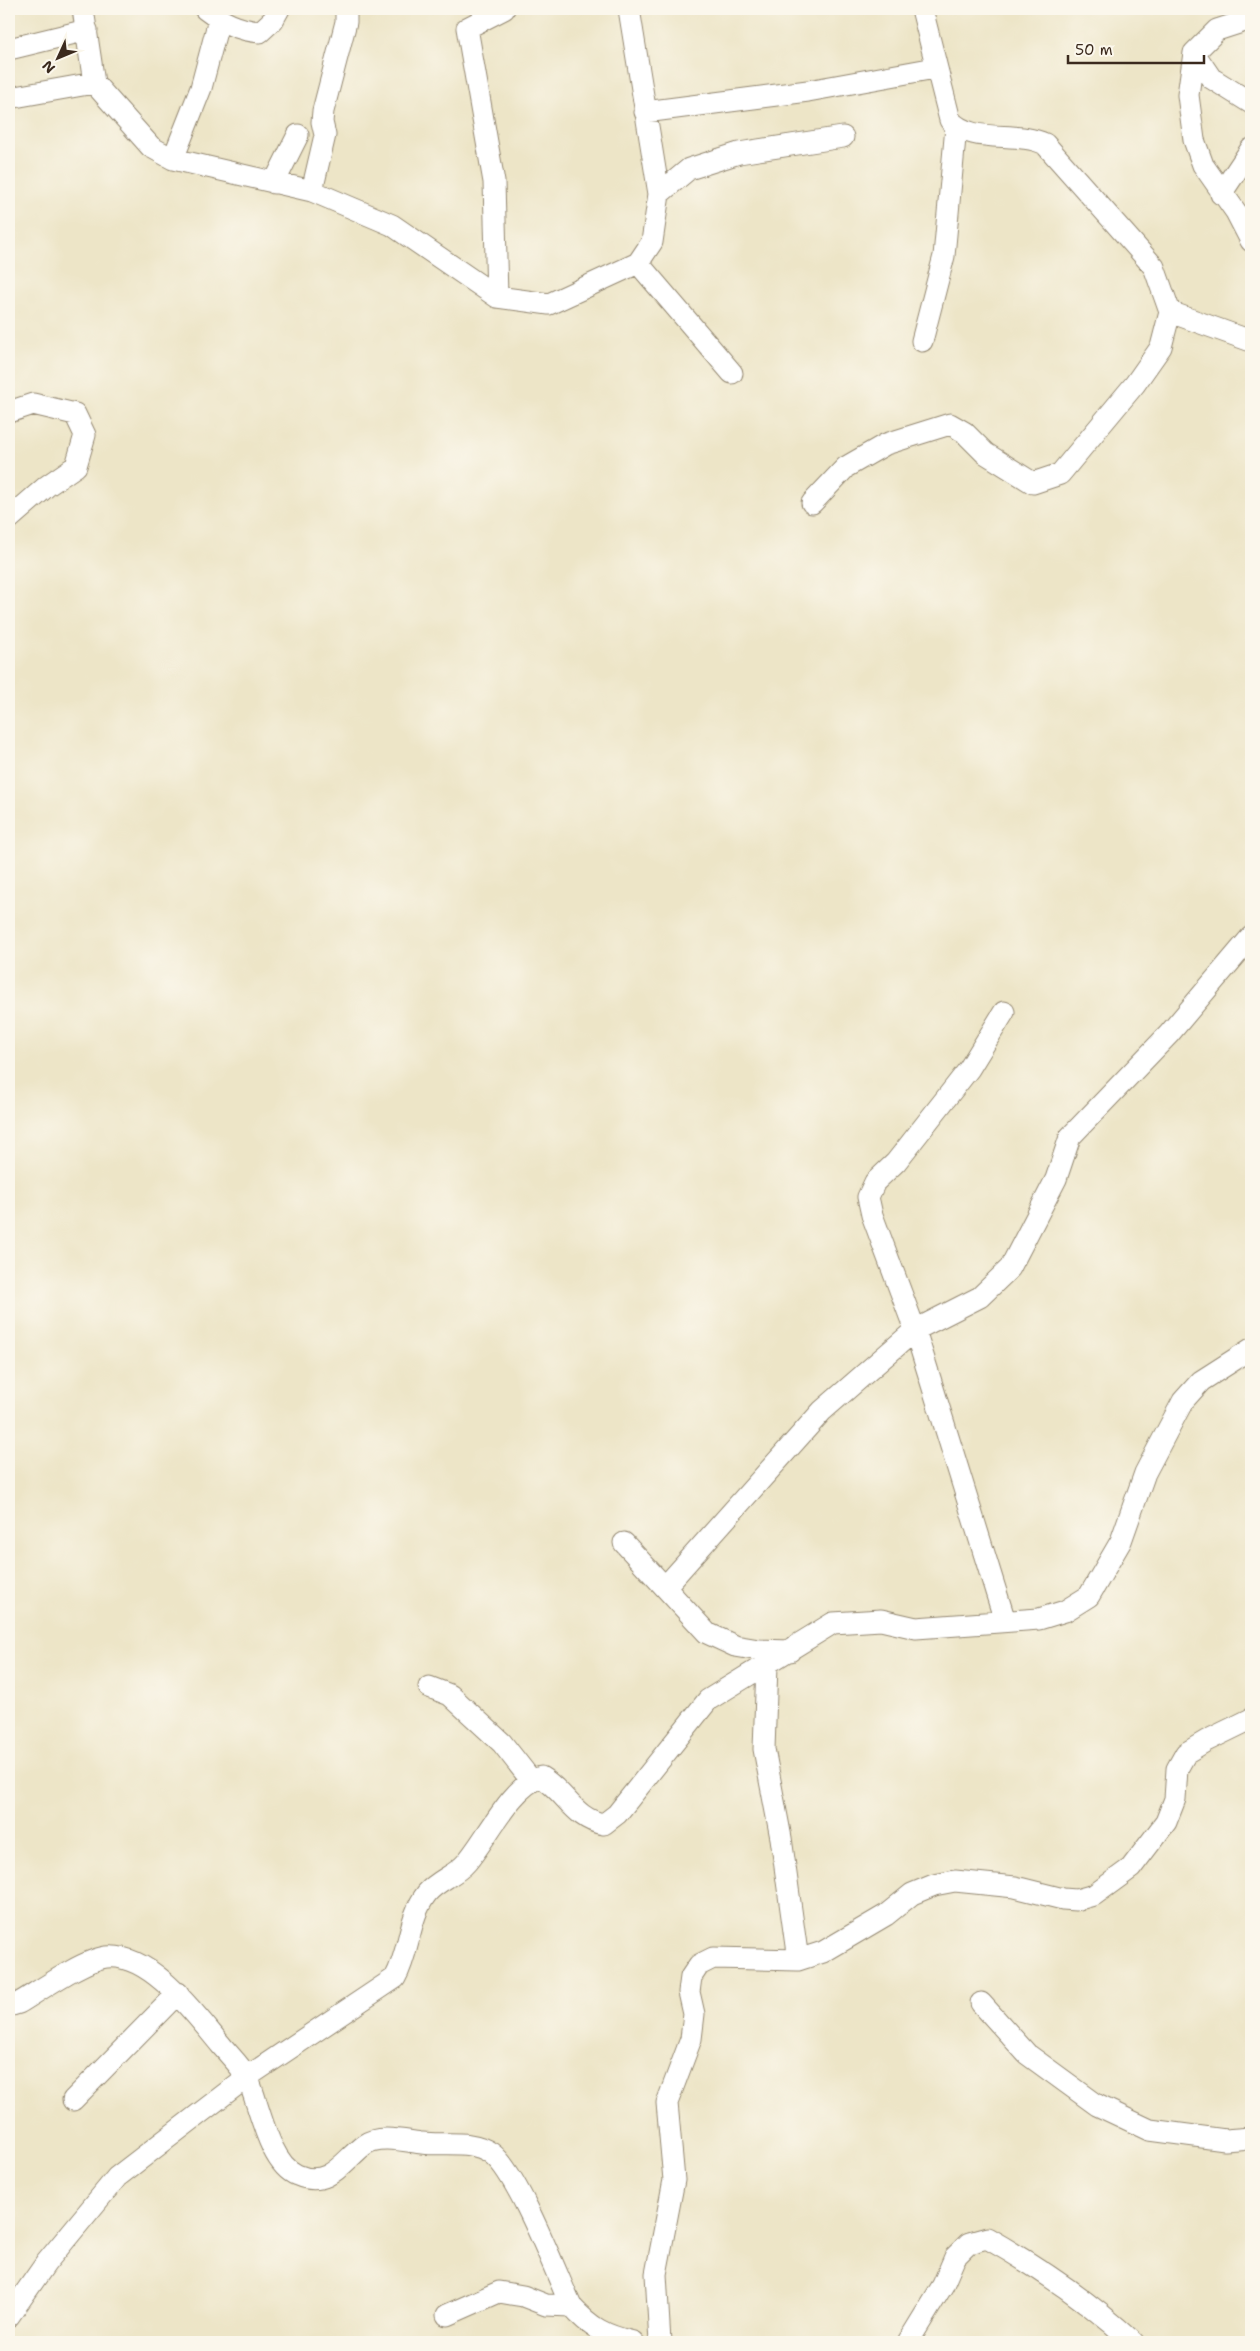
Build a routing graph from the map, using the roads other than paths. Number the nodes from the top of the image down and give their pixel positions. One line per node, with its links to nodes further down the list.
1 (83, 9): 9 (street)
2 (279, 9): 7 (street)
3 (346, 9): 23 (street)
4 (504, 9): 28 (street)
5 (629, 9): 16 (street)
6 (922, 9): 12 (street)
7 (212, 14): 21 (street)
8 (1251, 19): 11 (street)
9 (87, 30): 10 (street); 13 (street)
10 (9, 49)
11 (1194, 53): 15 (street); 25 (street)
12 (936, 68): 16 (street); 17 (street)
13 (94, 82): 14 (street); 21 (street)
14 (9, 98)
15 (1251, 104)
16 (646, 112): 24 (street)
17 (956, 127): 29 (street); 30 (street)
18 (298, 135): 22 (street)
19 (844, 138): 24 (street)
20 (1251, 149): 25 (street)
21 (173, 158): 22 (street)
22 (274, 183): 23 (street)
23 (312, 191): 28 (street)
24 (659, 194): 27 (street)
25 (1221, 194): 26 (street)
26 (1251, 241)
27 (638, 263): 28 (street); 32 (street)
28 (497, 297)
29 (1170, 312): 31 (street); 34 (street)
30 (922, 341)
31 (1251, 341)
32 (732, 373)
33 (9, 412): 35 (street)
34 (812, 503)
35 (9, 519)
36 (1251, 937): 38 (street)
37 (1004, 1012): 38 (street)
38 (915, 1330): 41 (street); 42 (street)
39 (1251, 1349): 42 (street)
40 (624, 1543): 41 (street)
41 (664, 1587): 43 (street)
42 (1005, 1621): 43 (street)
43 (791, 1651): 44 (street)
44 (767, 1665): 47 (street); 48 (street)
45 (429, 1687): 47 (street)
46 (1251, 1719): 48 (street)
47 (531, 1780): 52 (street)
48 (798, 1960): 59 (street)
49 (178, 1993): 51 (street); 52 (street); 53 (street)
50 (982, 2003): 54 (street)
51 (9, 2006)
52 (247, 2077): 55 (street); 57 (street)
53 (73, 2100)
54 (1251, 2138)
55 (571, 2306): 56 (street); 58 (street)
56 (447, 2315)
57 (9, 2316)
58 (633, 2342)
59 (660, 2342)
60 (908, 2342): 61 (street)
61 (1133, 2342)

